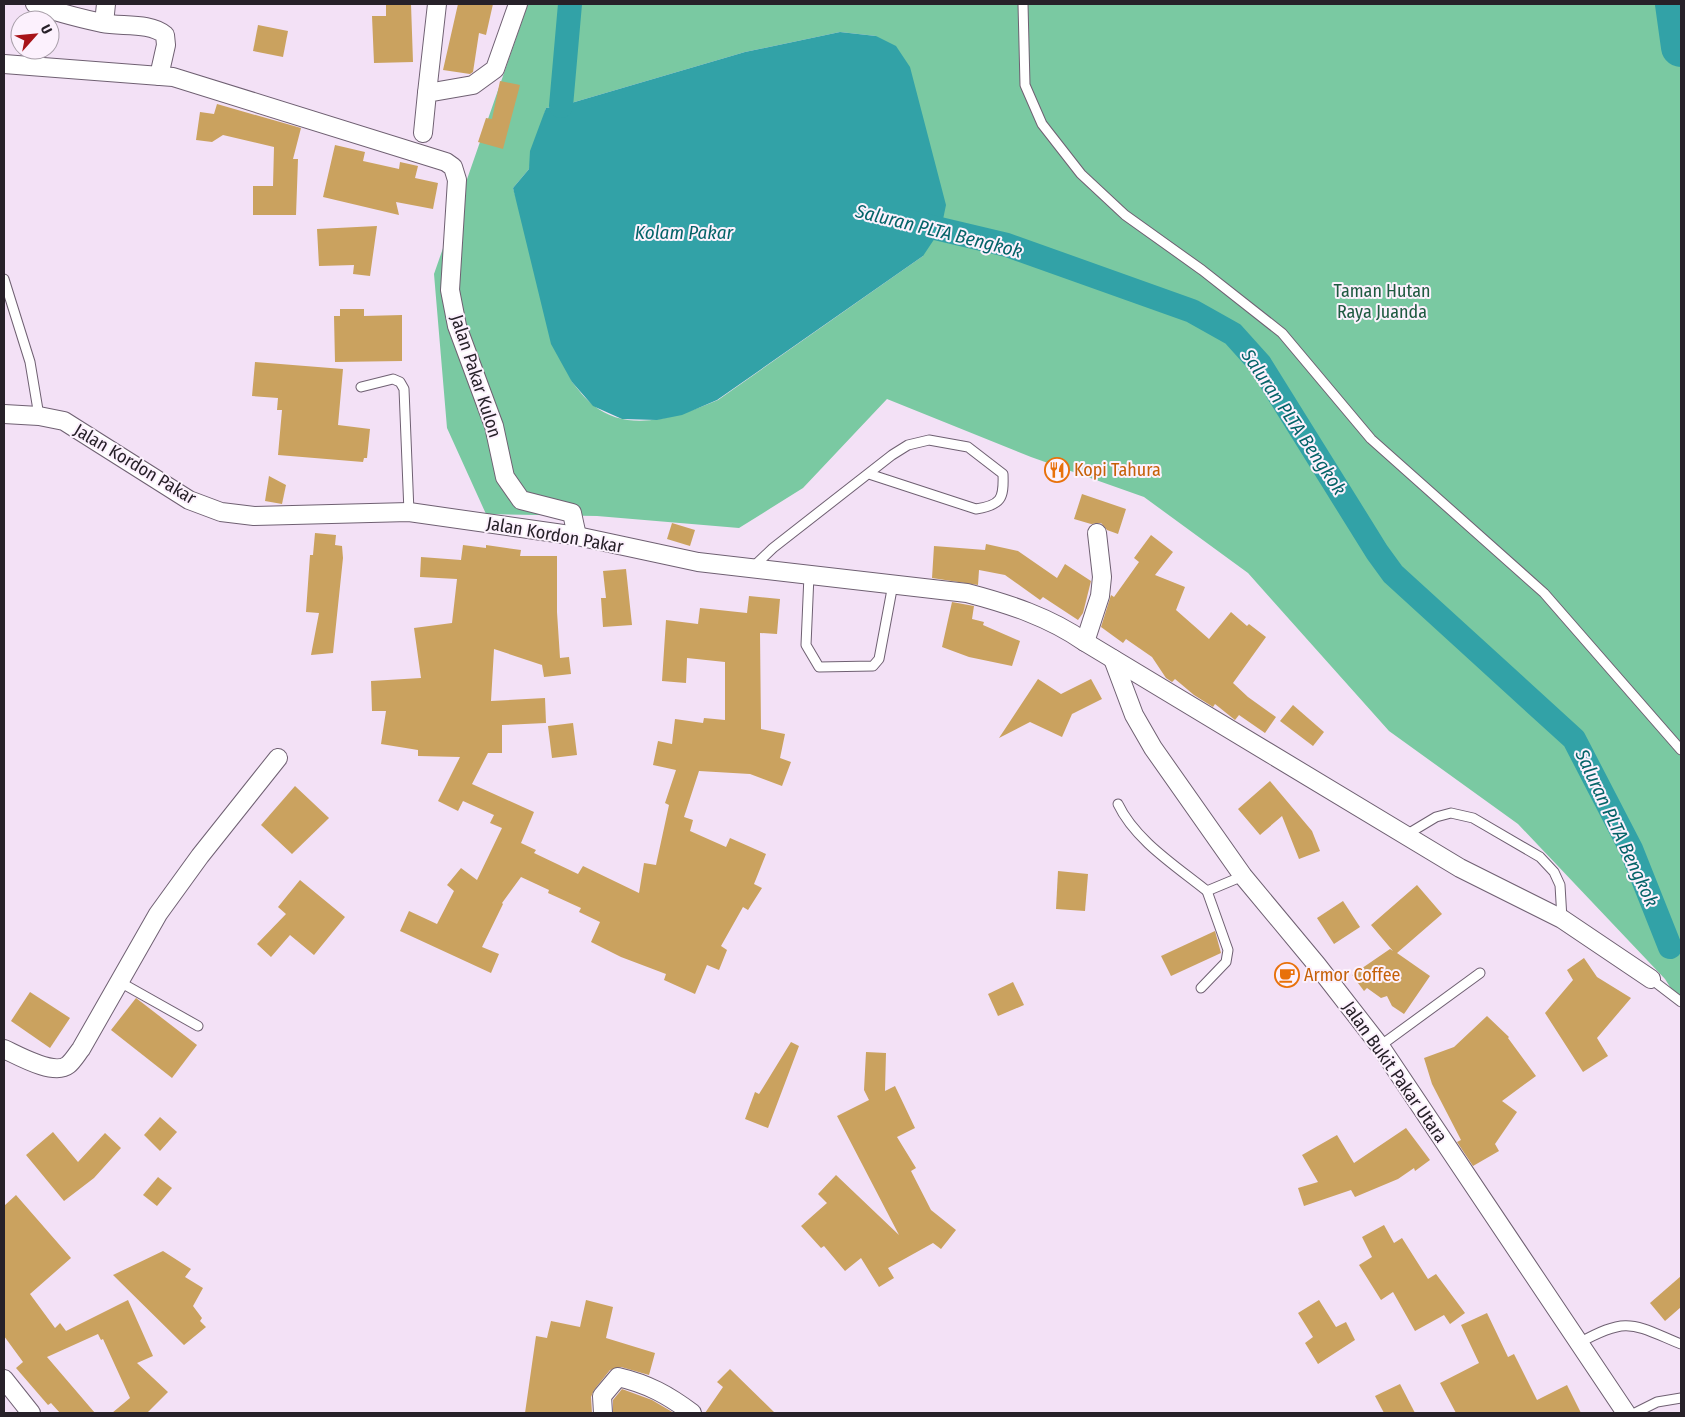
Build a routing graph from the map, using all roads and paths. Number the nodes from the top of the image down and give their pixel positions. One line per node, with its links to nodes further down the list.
1 (35, 4): 6 (street)
2 (106, 4): 6 (street)
3 (437, 4): 9 (street)
4 (518, 4): 9 (street)
5 (1023, 4): 24 (lane)
6 (104, 23): 8 (street)
7 (4, 64): 8 (street)
8 (166, 77): 18 (street, Jalan Pakar Kulon)
9 (427, 93): 10 (street)
10 (423, 133)
11 (4, 279): 14 (lane)
12 (361, 387): 16 (lane)
13 (4, 414): 14 (street, Jalan Kordon Pakar)
14 (39, 416): 16 (street, Jalan Kordon Pakar)
15 (870, 474): 15 (lane); 19 (lane)
16 (409, 512): 18 (street, Jalan Kordon Pakar)
17 (1097, 533): 22 (street)
18 (577, 536): 19 (street, Jalan Kordon Pakar)
19 (751, 568): 20 (street, Jalan Kordon Pakar)
20 (809, 575): 21 (street, Jalan Kordon Pakar); 21 (lane)
21 (893, 584): 22 (street, Jalan Kordon Pakar)
22 (1085, 642): 23 (street, Jalan Kordon Pakar)
23 (1113, 659): 27 (street, Jalan Kordon Pakar); 28 (street, Jalan Bukit Pakar Utara)
24 (1681, 750)
25 (278, 758): 32 (street)
26 (1118, 804): 29 (lane)
27 (1406, 836): 30 (street, Jalan Kordon Pakar); 30 (lane)
28 (1243, 876): 29 (lane); 37 (street, Jalan Bukit Pakar Utara)
29 (1207, 891): 34 (lane)
30 (1562, 919): 33 (street, Jalan Kordon Pakar)
31 (1480, 973): 37 (lane)
32 (118, 980): 36 (lane); 38 (street)
33 (1651, 980): 35 (lane)
34 (1201, 988)
35 (1681, 1002)
36 (198, 1026)
37 (1380, 1046): 39 (street, Jalan Bukit Pakar Utara)
38 (4, 1049)
39 (1579, 1343): 40 (lane); 43 (street, Jalan Bukit Pakar Utara)
40 (1681, 1344)
41 (4, 1379): 44 (street)
42 (1681, 1398): 43 (lane)
43 (1624, 1412)
44 (31, 1413)
45 (603, 1413): 46 (street)
46 (692, 1413)

